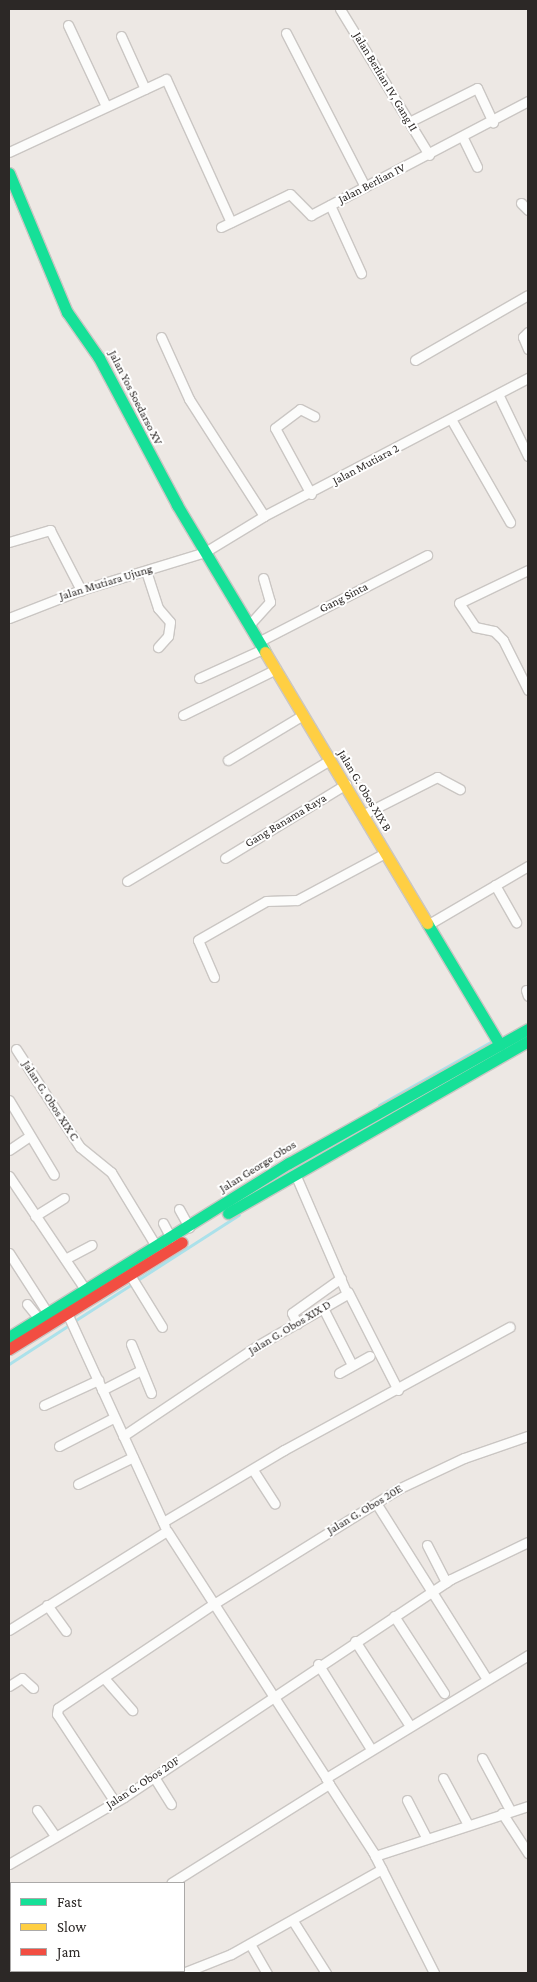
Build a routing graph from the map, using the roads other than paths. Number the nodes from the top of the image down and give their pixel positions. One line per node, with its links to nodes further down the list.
1 (340, 9): 8 (street, Jalan Berlian IV, Gang II)
2 (68, 26): 7 (street)
3 (286, 33): 15 (street)
4 (122, 36): 5 (street)
5 (145, 90): 7 (street); 17 (street)
6 (528, 101): 9 (street, Jalan Berlian IV)
7 (106, 106): 11 (street)
8 (409, 122): 9 (street); 12 (street, Jalan Berlian IV, Gang II)
9 (493, 123): 10 (street, Jalan Berlian IV)
10 (464, 138): 12 (street, Jalan Berlian IV); 13 (street)
11 (9, 152)
12 (429, 155): 15 (street, Jalan Berlian IV)
13 (477, 168)
14 (9, 173): 34 (main road, Jalan Yos Soedarso XV)
15 (366, 187): 16 (street, Jalan Berlian IV)
16 (330, 205): 17 (street, Jalan Berlian IV); 19 (street)
17 (231, 222): 18 (street, Jalan Berlian IV)
18 (222, 227)
19 (361, 273)
20 (528, 295): 24 (street)
21 (528, 332): 23 (street)
22 (161, 337): 31 (street)
23 (528, 349)
24 (415, 360)
25 (528, 378): 26 (street, Jalan Mutiara 2)
26 (498, 394): 28 (street, Jalan Mutiara 2); 29 (street)
27 (314, 416): 30 (street)
28 (451, 419): 30 (street, Jalan Mutiara 2); 32 (street)
29 (528, 456)
30 (311, 494): 31 (street, Jalan Mutiara 2)
31 (264, 516): 34 (street, Jalan Mutiara 2)
32 (510, 522)
33 (9, 542): 39 (street)
34 (205, 552): 36 (street, Jalan Mutiara Ujung); 41 (main road, Jalan G. Obos XIX B)
35 (427, 555): 42 (street, Gang Sinta)
36 (146, 570): 39 (street, Jalan Mutiara Ujung); 43 (street)
37 (528, 570): 46 (street)
38 (263, 578): 41 (street)
39 (80, 590): 40 (street, Jalan Mutiara Ujung)
40 (9, 618)
41 (250, 624): 42 (main road, Jalan G. Obos XIX B)
42 (262, 645): 44 (main road, Jalan G. Obos XIX B); 45 (street, Gang Sinta)
43 (158, 647)
44 (276, 669): 47 (street); 48 (main road, Jalan G. Obos XIX B)
45 (199, 678)
46 (528, 690)
47 (183, 715)
48 (303, 715): 49 (street); 50 (main road, Jalan G. Obos XIX B)
49 (228, 760)
50 (330, 760): 51 (main road, Jalan G. Obos XIX B); 57 (street)
51 (346, 784): 53 (main road, Jalan G. Obos XIX B); 55 (street, Gang Banama Raya)
52 (460, 789): 53 (street)
53 (364, 814): 54 (main road, Jalan G. Obos XIX B)
54 (385, 853): 60 (main road, Jalan G. Obos XIX B); 61 (street)
55 (226, 858)
56 (528, 866): 58 (street)
57 (127, 881)
58 (495, 885): 59 (street); 60 (street)
59 (516, 922)
60 (429, 924): 64 (main road, Jalan G. Obos XIX B)
61 (214, 977)
62 (528, 1029): 64 (main road, Jalan George Obos)
63 (528, 1041): 69 (main road, Jalan George Obos)
64 (500, 1045): 76 (main road, Jalan George Obos)
65 (16, 1049): 79 (street, Jalan G. Obos XIX C)
66 (9, 1100): 67 (street)
67 (30, 1136): 68 (street); 70 (street)
68 (9, 1150)
69 (295, 1174): 82 (main road, Jalan George Obos); 83 (street)
70 (54, 1175)
71 (9, 1176): 74 (street)
72 (64, 1198): 74 (street)
73 (178, 1209): 76 (street)
74 (35, 1216): 81 (street)
75 (163, 1223): 77 (street)
76 (189, 1227): 77 (main road, Jalan George Obos)
77 (171, 1238): 79 (main road, Jalan George Obos)
78 (91, 1245): 81 (street)
79 (156, 1246): 84 (main road, Jalan George Obos)
80 (9, 1253): 89 (street)
81 (65, 1259): 84 (street)
82 (130, 1275): 88 (main road, Jalan George Obos); 91 (street)
83 (341, 1278): 85 (street); 90 (street)
84 (85, 1289): 89 (main road, Jalan George Obos)
85 (348, 1292): 87 (street, Jalan G. Obos XIX D); 102 (street)
86 (27, 1304): 89 (street)
87 (323, 1308): 90 (street, Jalan G. Obos XIX D); 97 (street)
88 (67, 1314): 95 (main road, Jalan George Obos); 100 (street)
89 (43, 1316): 93 (main road, Jalan George Obos)
90 (297, 1324): 106 (street, Jalan G. Obos XIX D)
91 (162, 1327)
92 (510, 1327): 102 (street)
93 (9, 1337)
94 (131, 1344): 98 (street)
95 (9, 1349)
96 (370, 1356): 97 (street)
97 (352, 1365): 99 (street)
98 (141, 1370): 101 (street); 103 (street)
99 (339, 1373)
100 (98, 1380): 101 (street); 104 (street)
101 (102, 1390): 105 (street)
102 (398, 1390): 110 (street)
103 (151, 1393)
104 (44, 1406)
105 (113, 1418): 106 (street); 108 (street)
106 (124, 1436): 109 (street)
107 (528, 1436): 112 (street, Jalan G. Obos 20E)
108 (60, 1446)
109 (133, 1457): 111 (street); 114 (street)
110 (254, 1470): 113 (street); 114 (street)
111 (78, 1484)
112 (376, 1503): 118 (street); 120 (street, Jalan G. Obos 20E)
113 (275, 1504)
114 (165, 1526): 119 (street); 120 (street)
115 (528, 1542): 117 (street, Jalan G. Obos 20F)
116 (427, 1546): 117 (street)
117 (446, 1582): 118 (street, Jalan G. Obos 20F)
118 (429, 1593): 121 (street, Jalan G. Obos 20F); 128 (street)
119 (47, 1605): 122 (street); 123 (street)
120 (212, 1605): 127 (street, Jalan G. Obos 20E); 132 (street)
121 (394, 1616): 124 (street, Jalan G. Obos 20F); 131 (street)
122 (9, 1630)
123 (66, 1631)
124 (355, 1640): 126 (street, Jalan G. Obos 20F); 134 (street)
125 (528, 1655): 128 (street)
126 (318, 1664): 132 (street, Jalan G. Obos 20F); 135 (street)
127 (104, 1678): 133 (street); 141 (street, Jalan G. Obos 20E)
128 (486, 1678): 134 (street)
129 (9, 1686): 130 (street)
130 (33, 1688)
131 (444, 1693)
132 (272, 1695): 137 (street, Jalan G. Obos 20F); 139 (street)
133 (132, 1710)
134 (410, 1726): 135 (street)
135 (371, 1749): 139 (street)
136 (482, 1758): 145 (street)
137 (154, 1777): 141 (street, Jalan G. Obos 20F); 142 (street)
138 (443, 1778): 146 (street)
139 (328, 1781): 150 (street); 153 (street)
140 (407, 1800): 148 (street)
141 (115, 1802): 147 (street, Jalan G. Obos 20F)
142 (171, 1804)
143 (528, 1806): 145 (street)
144 (37, 1810): 147 (street)
145 (506, 1811): 146 (street); 149 (street)
146 (467, 1823): 148 (street)
147 (56, 1836): 151 (street, Jalan G. Obos 20F)
148 (426, 1837): 150 (street)
149 (528, 1853)
150 (375, 1856): 152 (street)
151 (9, 1864)
152 (382, 1869): 154 (street); 159 (street)
153 (173, 1882)
154 (293, 1921): 155 (street); 158 (street)
155 (250, 1944): 156 (street); 157 (street)
156 (183, 1973)
157 (266, 1973)
158 (326, 1973)
159 (434, 1973)

